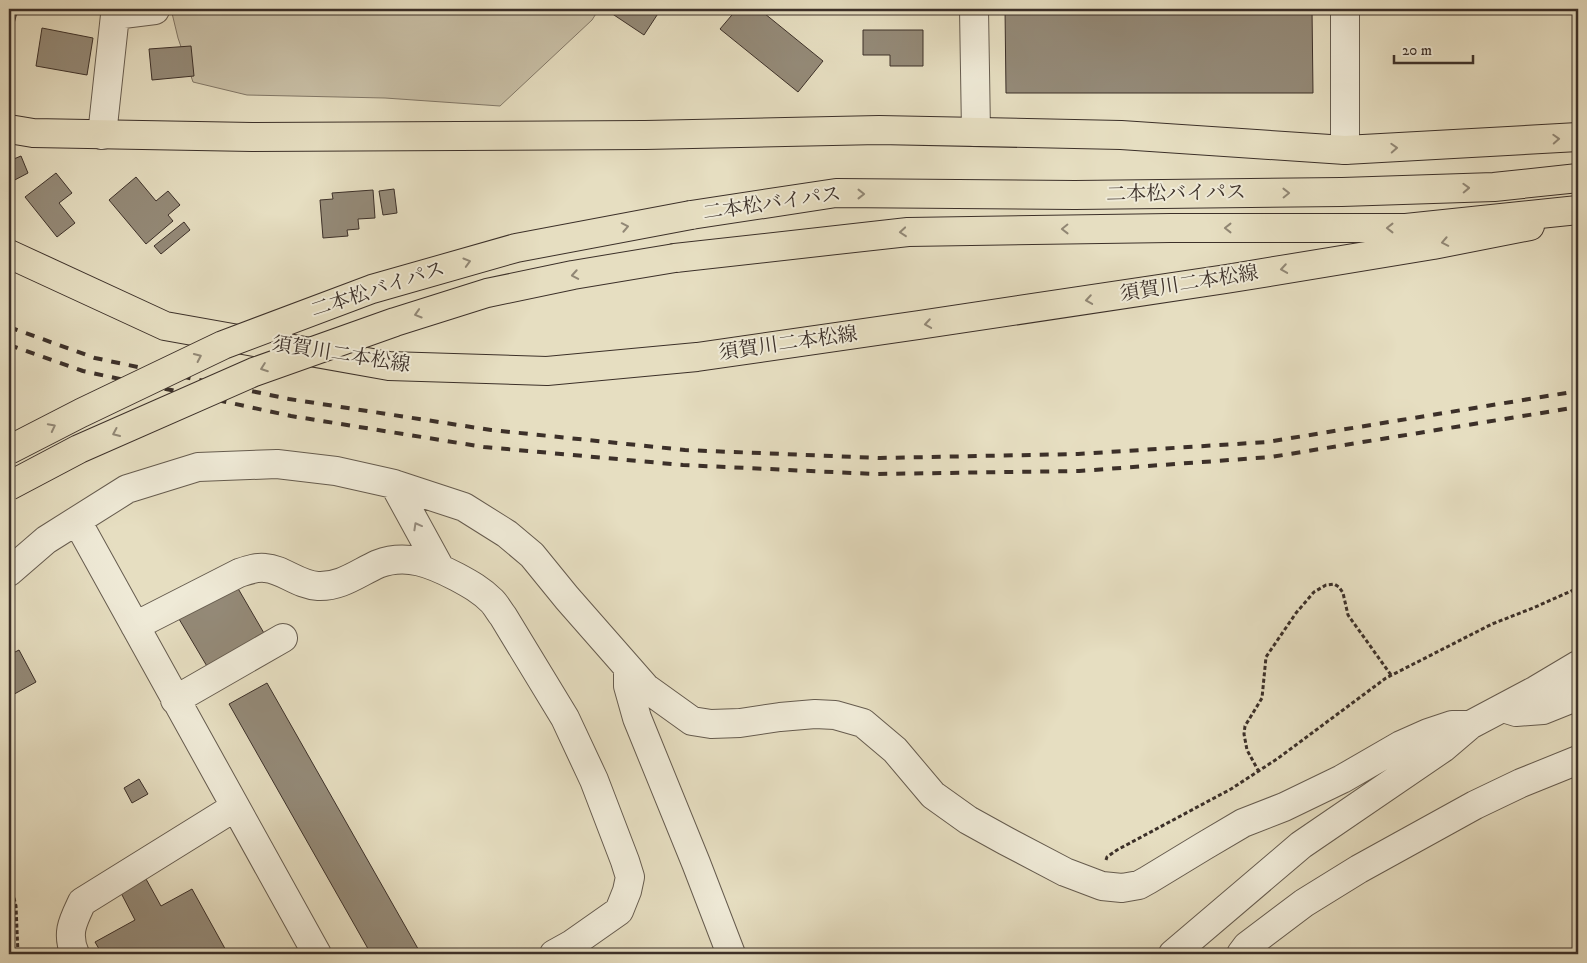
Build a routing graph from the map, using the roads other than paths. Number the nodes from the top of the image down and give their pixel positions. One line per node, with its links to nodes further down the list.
1 (974, 9): 5 (street)
2 (1344, 9): 8 (street)
3 (154, 10): 6 (street)
4 (9, 129): 6 (main road)
5 (976, 132): 6 (main road); 8 (main road)
6 (102, 135)
7 (1578, 137): 8 (main road, one-way to 7)
8 (1345, 150)
9 (1578, 178): 13 (main road, 二本松バイパス, one-way to 9, bridge)
10 (1578, 210): 15 (main road, 二本松バイパス, one-way to 15, bridge)
11 (1578, 216): 12 (main road, 須賀川二本松線, one-way to 12)
12 (9, 254)
13 (9, 450)
14 (394, 484): 16 (street); 17 (street, one-way to 14); 22 (street)
15 (9, 486)
16 (77, 520): 18 (street); 19 (street)
17 (440, 568): 19 (street); 31 (street)
18 (9, 572)
19 (135, 626): 24 (street)
20 (284, 638): 24 (street)
21 (1578, 664): 25 (street)
22 (628, 669): 26 (street); 32 (street)
23 (1578, 696): 25 (street)
24 (176, 700): 28 (street)
25 (1503, 708): 26 (street)
26 (1470, 725): 33 (street)
27 (1578, 760): 34 (street)
28 (235, 808): 29 (street); 30 (street)
29 (75, 954)
30 (317, 954)
31 (554, 954)
32 (731, 954)
33 (1173, 954)
34 (1241, 954)

